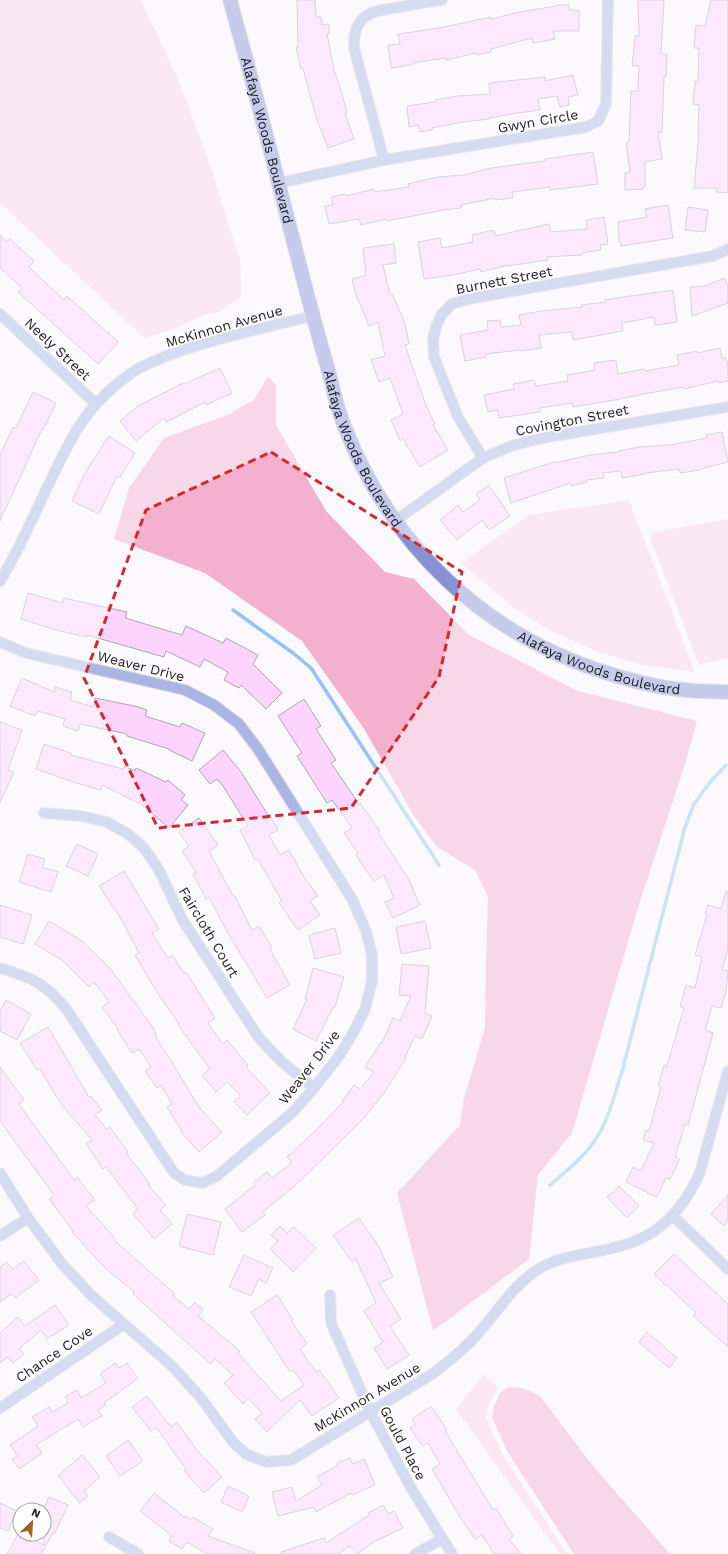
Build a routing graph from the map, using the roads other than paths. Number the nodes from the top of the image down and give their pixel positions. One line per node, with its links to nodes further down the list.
1 (230, 0): 5 (street, Alafaya Woods Boulevard)
2 (442, 0): 4 (street)
3 (608, 0): 4 (street, Gwyn Circle)
4 (384, 160): 5 (street, Gwyn Circle)
5 (279, 183): 8 (street, Alafaya Woods Boulevard)
6 (728, 249): 11 (street, Burnett Street)
7 (0, 314): 9 (street, Neely Street)
8 (312, 316): 9 (street, McKinnon Avenue); 12 (street, Alafaya Woods Boulevard)
9 (96, 404): 13 (street, McKinnon Avenue)
10 (728, 407): 11 (street, Covington Street)
11 (483, 458): 12 (street, Covington Street)
12 (395, 521): 15 (street, Alafaya Woods Boulevard)
13 (0, 581)
14 (0, 642): 20 (street, Weaver Drive)
15 (728, 692)
16 (44, 813): 20 (street, Faircloth Court)
17 (0, 968): 20 (street, Weaver Drive)
18 (728, 1071): 19 (street, McKinnon Avenue)
19 (726, 1085): 22 (street, McKinnon Avenue)
20 (314, 1088)
21 (0, 1173): 23 (street, McKinnon Avenue)
22 (672, 1215): 25 (street); 29 (street, McKinnon Avenue)
23 (28, 1218): 24 (street); 27 (street, McKinnon Avenue)
24 (0, 1236)
25 (728, 1269)
26 (330, 1295): 29 (street, Gould Place)
27 (124, 1324): 28 (street, Chance Cove); 29 (street, McKinnon Avenue)
28 (0, 1408)
29 (370, 1411): 31 (street, Gould Place)
30 (109, 1537): 32 (street)
31 (442, 1539): 33 (street); 34 (street, Gould Place)
32 (138, 1554)
33 (415, 1554)
34 (452, 1554)

